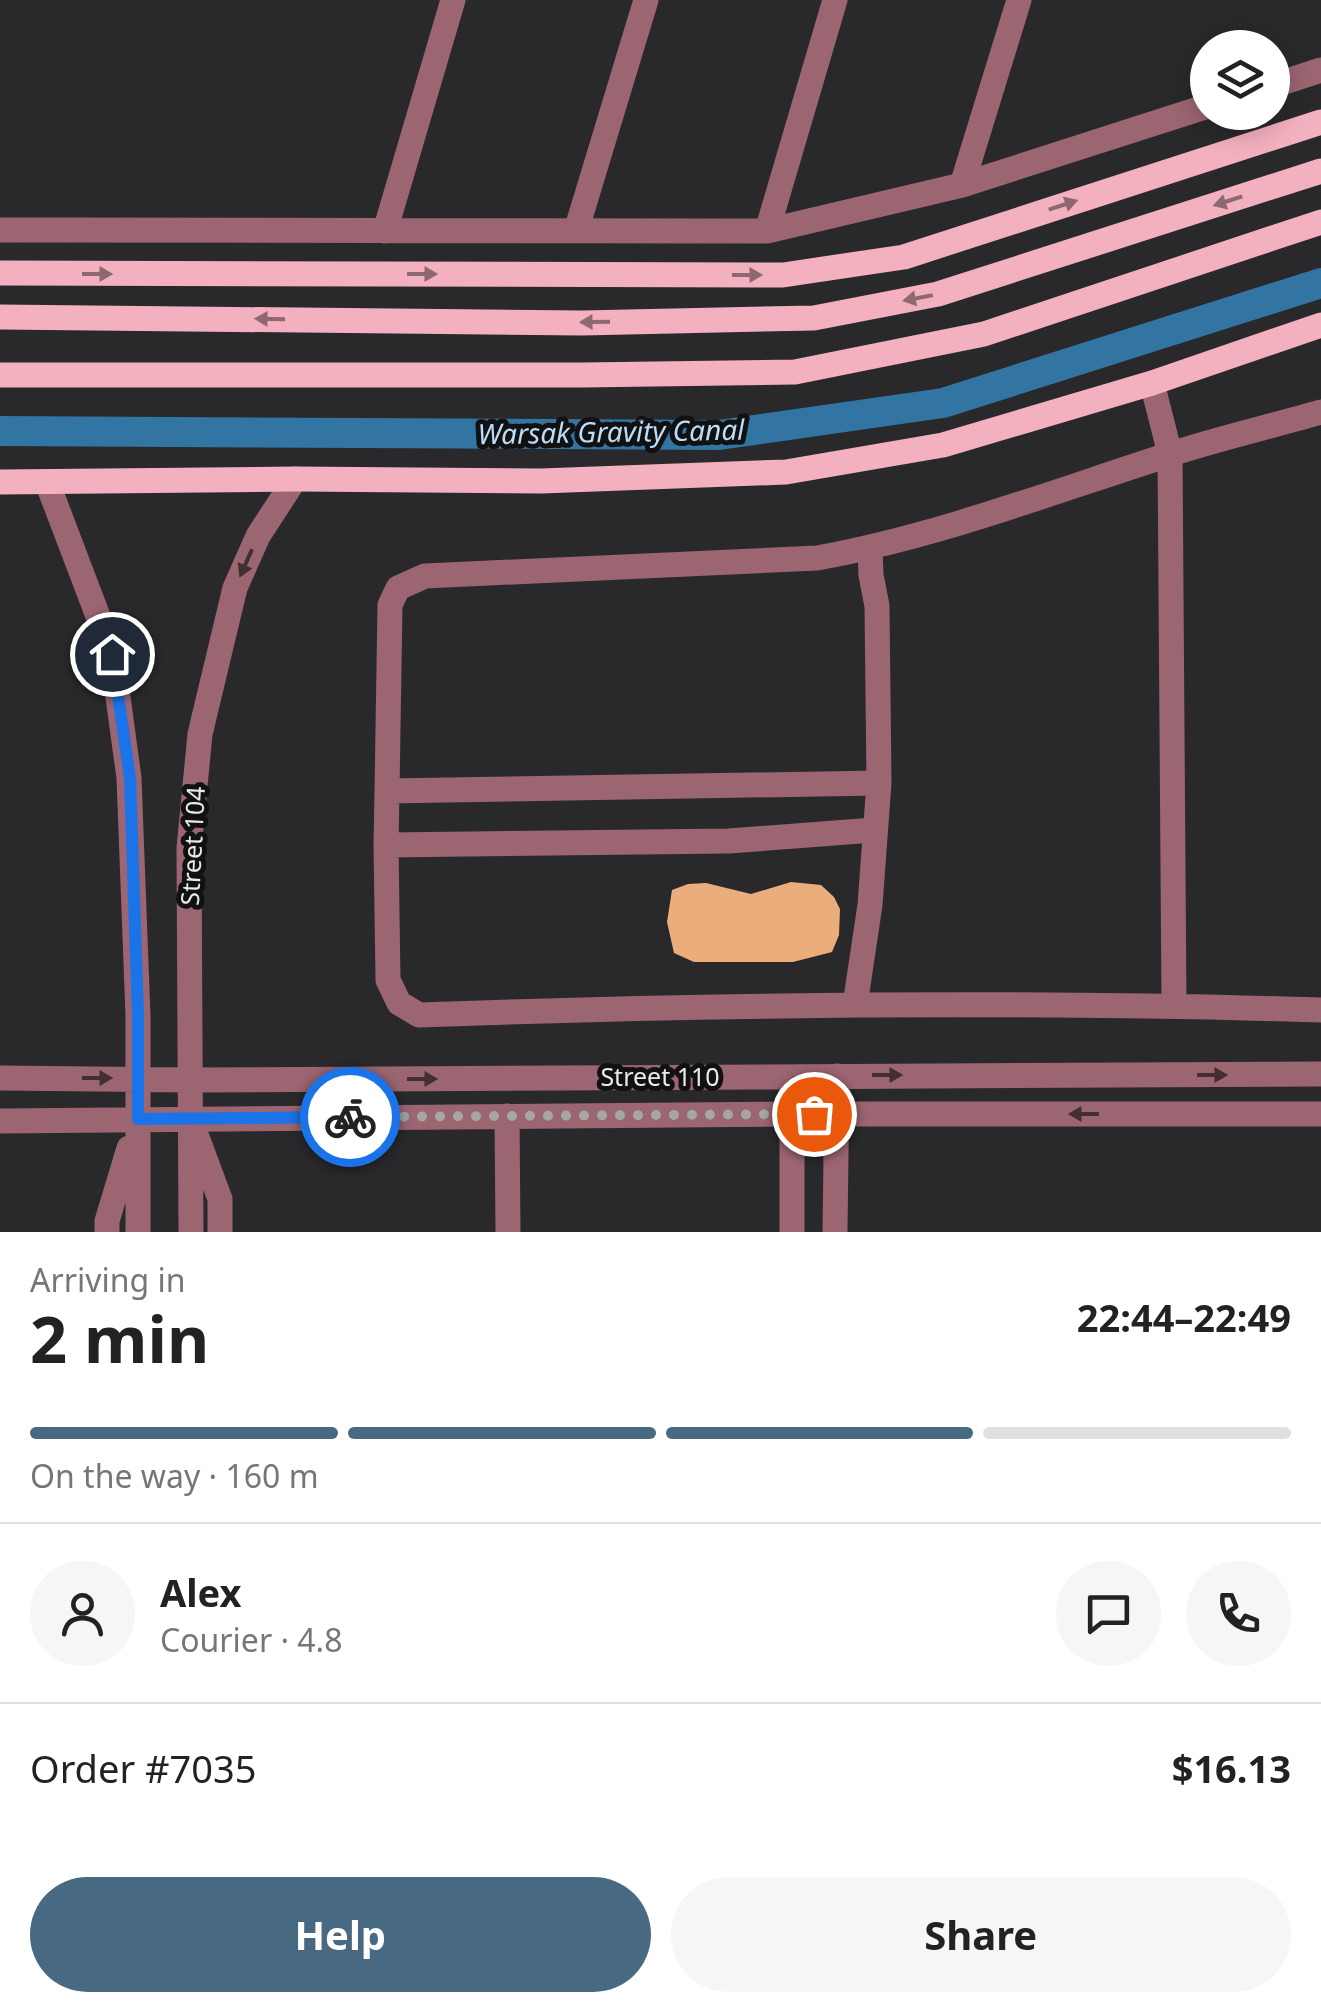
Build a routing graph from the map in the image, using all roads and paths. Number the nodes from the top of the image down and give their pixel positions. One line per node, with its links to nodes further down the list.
1 (453, 0): 13 (street)
2 (646, 0): 14 (street)
3 (835, 0): 15 (street)
4 (1019, 0): 10 (street)
5 (1321, 70): 6 (street)
6 (1290, 80)
7 (1190, 112): 10 (street)
8 (1321, 122): 17 (main road, one-way to 8)
9 (1321, 170): 19 (main road, one-way to 19)
10 (962, 185): 15 (street)
11 (1321, 222): 21 (main road)
12 (0, 230): 13 (street)
13 (385, 230): 14 (street)
14 (576, 231): 15 (street)
15 (768, 231)
16 (0, 274): 17 (main road, one-way to 17)
17 (647, 274): 19 (main road)
18 (0, 316): 19 (main road, one-way to 18)
19 (646, 322)
20 (1321, 326): 22 (main road)
21 (0, 376)
22 (1152, 383): 24 (street); 25 (main road)
23 (1321, 412): 24 (street)
24 (1170, 454): 28 (street); 34 (street)
25 (295, 479): 27 (main road); 41 (street, Street 104, one-way to 41)
26 (0, 482): 27 (main road)
27 (47, 482): 40 (street)
28 (870, 548): 29 (street); 30 (street)
29 (879, 783): 30 (street); 31 (street)
30 (387, 791): 32 (street)
31 (874, 830): 32 (street); 33 (street)
32 (386, 845): 33 (street)
33 (855, 1006): 34 (street)
34 (1174, 1006): 35 (street)
35 (1321, 1010)
36 (1321, 1074): 38 (street, Street 110, one-way to 36)
37 (793, 1076): 38 (street, Street 110); 41 (street, Street 110, one-way to 37); 42 (street)
38 (838, 1076): 43 (street)
39 (0, 1078): 40 (street, Street 110, one-way to 40)
40 (138, 1078): 41 (street, Street 110); 47 (street)
41 (190, 1080): 46 (street, Street 104)
42 (792, 1114): 43 (street, Street 110); 45 (street, Street 110); 54 (street)
43 (836, 1114): 44 (street, Street 110, one-way to 43); 55 (street)
44 (1321, 1114)
45 (508, 1116): 46 (street, Street 110); 53 (street)
46 (190, 1118): 47 (street, Street 110); 51 (street, Street 104); 52 (street)
47 (138, 1119): 48 (street, Street 110); 49 (street); 50 (street)
48 (0, 1120)
49 (107, 1232)
50 (138, 1232)
51 (191, 1232)
52 (220, 1232)
53 (508, 1232)
54 (792, 1232)
55 (835, 1232)

